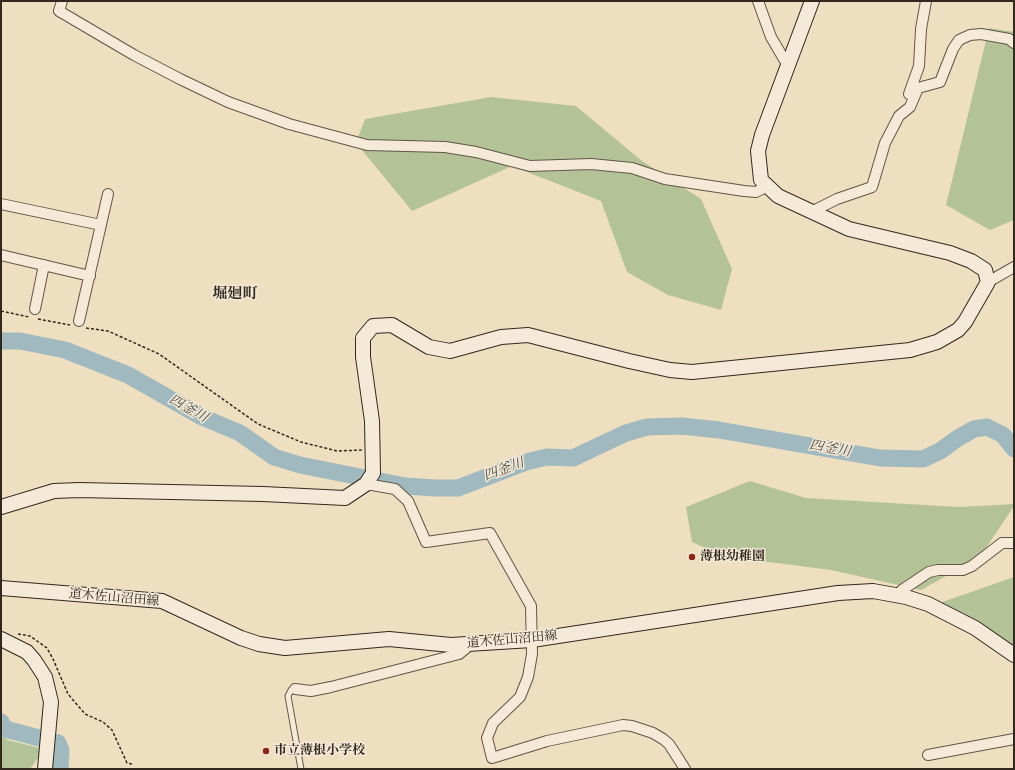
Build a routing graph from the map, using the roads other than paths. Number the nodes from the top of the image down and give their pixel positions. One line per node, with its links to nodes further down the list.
1 (62, 1): 8 (street)
2 (758, 1): 6 (street)
3 (812, 1): 6 (street)
4 (926, 1): 7 (street)
5 (1014, 43): 7 (street)
6 (788, 66): 8 (street)
7 (902, 113): 11 (street)
8 (768, 186): 11 (street)
9 (108, 194): 12 (street)
10 (1, 204): 12 (street)
11 (812, 212): 17 (street)
12 (101, 225): 16 (street)
13 (1, 255): 14 (street)
14 (44, 265): 16 (street); 18 (street)
15 (1014, 267): 17 (street)
16 (90, 276): 19 (street)
17 (988, 282): 20 (street)
18 (35, 315)
19 (78, 324)
20 (366, 484): 21 (street); 26 (street)
21 (1, 507)
22 (1014, 543): 24 (street)
23 (1, 588): 27 (street, 道木佐山沼田線)
24 (898, 595): 26 (street, 道木佐山沼田線); 28 (street, 道木佐山沼田線)
25 (1, 639): 32 (street)
26 (532, 640): 27 (street, 道木佐山沼田線); 34 (street)
27 (470, 644): 29 (street)
28 (1014, 655)
29 (295, 690): 33 (lane)
30 (1014, 739): 31 (street)
31 (928, 755)
32 (45, 769)
33 (301, 769)
34 (685, 769)

